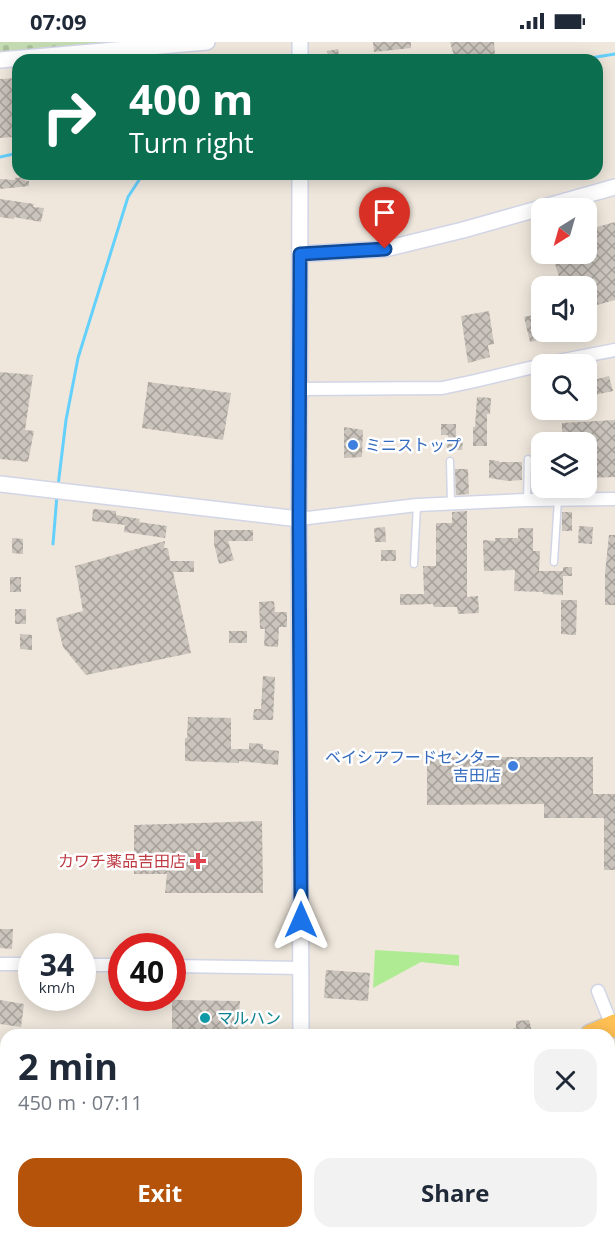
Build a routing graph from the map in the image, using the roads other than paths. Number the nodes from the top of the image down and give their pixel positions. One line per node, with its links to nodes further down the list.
1 (207, 42): 2 (street)
2 (69, 54)
3 (300, 180): 5 (street)
4 (615, 187): 5 (street)
5 (300, 254): 9 (street)
6 (615, 350): 7 (street)
7 (596, 354)
8 (531, 368): 9 (street)
9 (299, 389): 18 (street)
10 (528, 459): 14 (lane)
11 (450, 461): 16 (lane)
12 (0, 484): 18 (street)
13 (615, 499): 15 (street)
14 (527, 500): 15 (street); 16 (street)
15 (558, 500): 19 (lane)
16 (451, 503): 17 (street)
17 (417, 505): 18 (street); 20 (lane)
18 (299, 519): 24 (street)
19 (554, 562)
20 (414, 564)
21 (0, 964): 22 (street)
22 (18, 964)
23 (186, 966): 24 (street)
24 (302, 968): 27 (street)
25 (598, 991): 26 (street)
26 (613, 1025)
27 (301, 1029)

